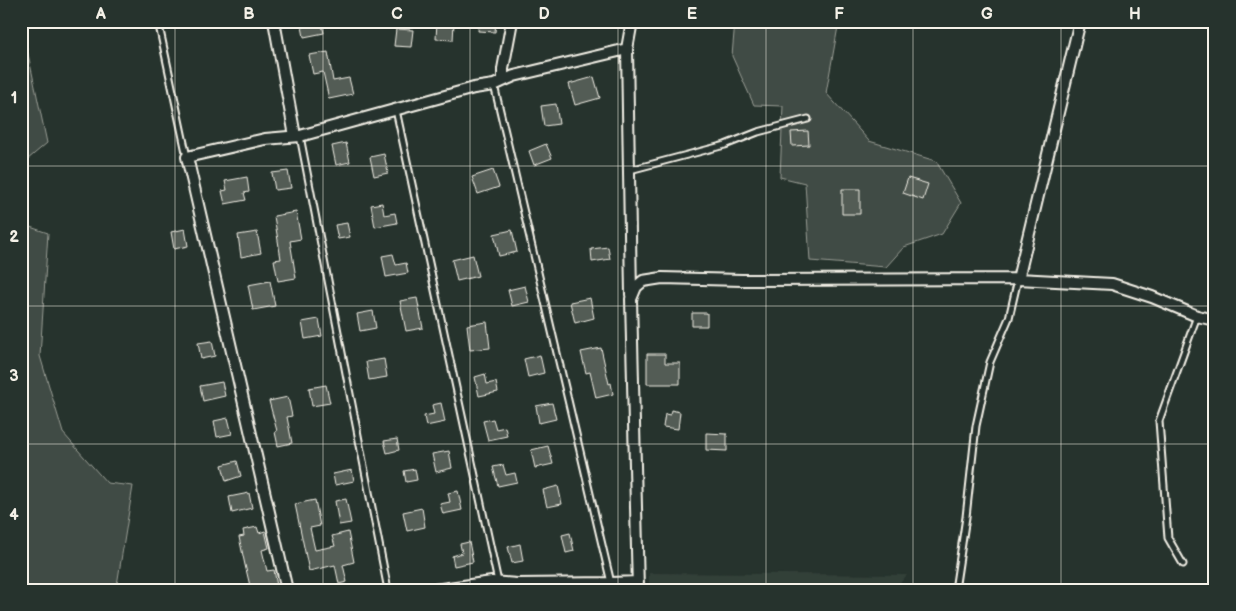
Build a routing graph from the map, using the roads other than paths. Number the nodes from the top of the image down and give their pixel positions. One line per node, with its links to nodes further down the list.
1 (158, 21): 11 (lane)
2 (274, 21): 10 (street)
3 (512, 21): 7 (street)
4 (632, 21): 6 (street)
5 (1080, 21): 13 (street)
6 (627, 49): 7 (street); 12 (street)
7 (499, 83): 8 (street); 19 (lane)
8 (396, 110): 10 (street); 18 (lane)
9 (808, 119): 12 (lane)
10 (297, 136): 11 (street); 23 (lane)
11 (187, 157): 22 (street)
12 (630, 170): 14 (street)
13 (1018, 279): 14 (street); 15 (street); 25 (lane)
14 (631, 299): 20 (street)
15 (1197, 316): 16 (street); 17 (lane)
16 (1215, 320)
17 (1183, 564)
18 (498, 582): 19 (street); 21 (street)
19 (611, 583): 20 (street)
20 (638, 586)
21 (445, 589): 24 (street)
22 (286, 590)
23 (388, 590)
24 (434, 590)
25 (955, 590)

